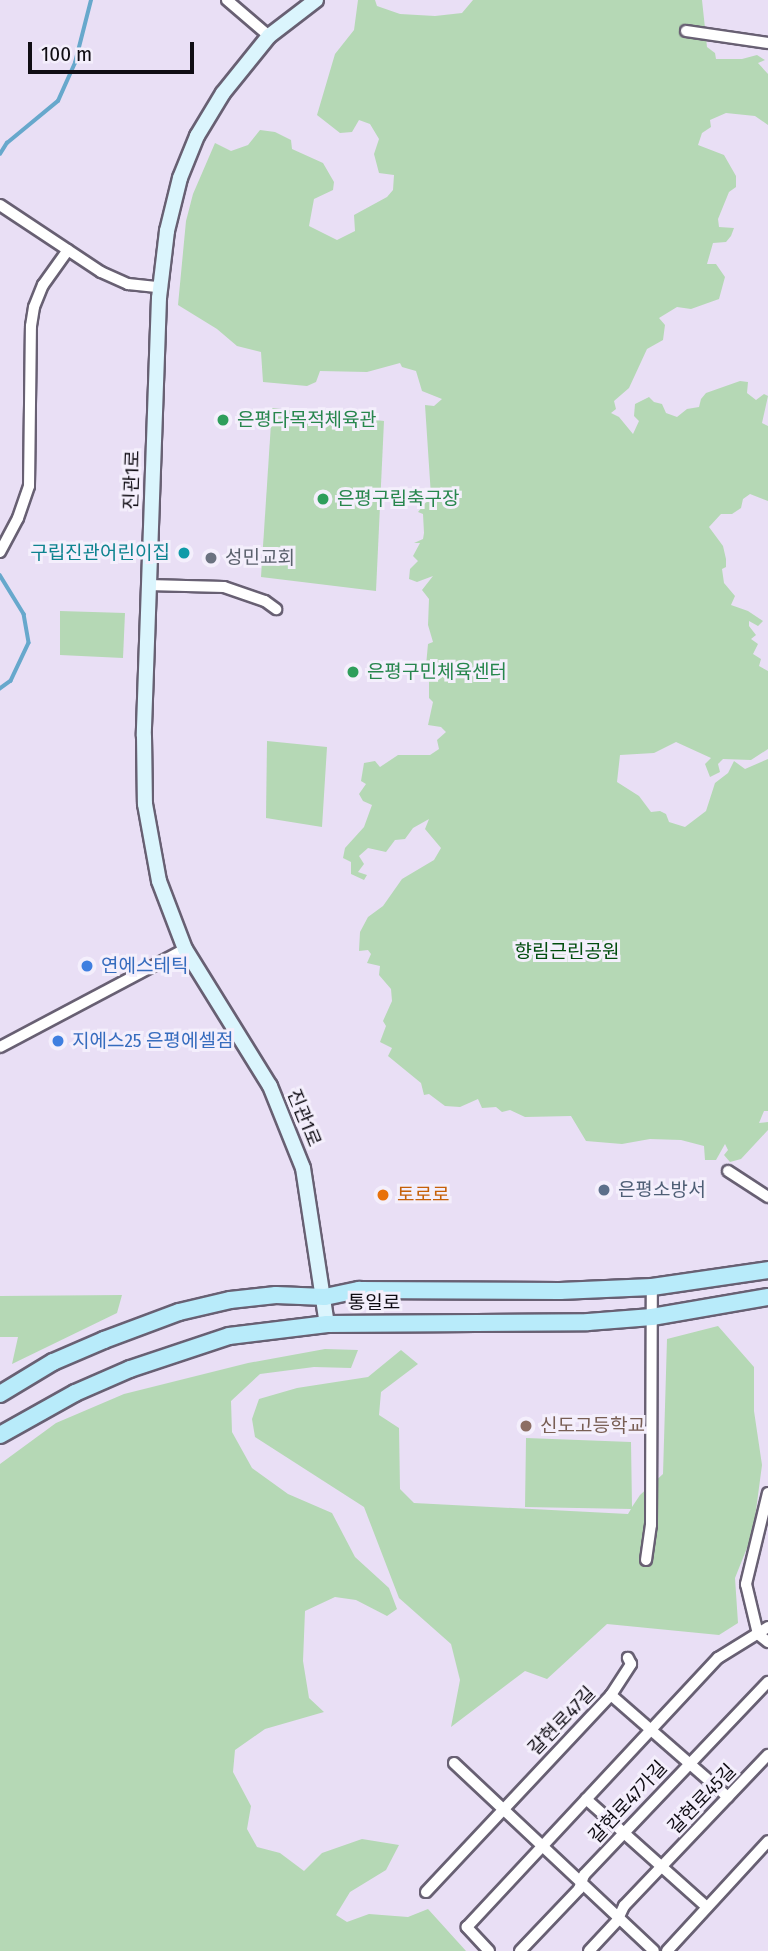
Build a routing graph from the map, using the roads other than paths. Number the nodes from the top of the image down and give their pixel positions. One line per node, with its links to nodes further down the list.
1 (227, 0): 4 (street)
2 (316, 0): 4 (main road, 진관1로)
3 (686, 31): 5 (street)
4 (269, 36): 8 (main road, 진관1로)
5 (768, 43)
6 (0, 205): 7 (street)
7 (68, 250): 8 (street); 9 (street)
8 (159, 287): 10 (main road, 진관1로)
9 (0, 552)
10 (148, 584): 11 (street); 12 (main road, 진관1로)
11 (276, 609)
12 (185, 949): 13 (street); 18 (main road, 진관1로)
13 (0, 1047)
14 (728, 1171): 15 (street)
15 (768, 1197)
16 (768, 1270): 17 (main road, 통일로)
17 (652, 1287): 18 (main road, 통일로); 20 (street)
18 (325, 1297): 21 (main road, 진관1로); 22 (main road, 통일로)
19 (768, 1297): 20 (main road, 통일로)
20 (652, 1317): 21 (main road, 통일로); 25 (street)
21 (327, 1324): 23 (main road, 통일로)
22 (0, 1394)
23 (0, 1435)
24 (768, 1493): 27 (street)
25 (646, 1560)
26 (768, 1627): 27 (street)
27 (758, 1634): 28 (street); 32 (street)
28 (768, 1642)
29 (628, 1658): 31 (street)
30 (768, 1682): 35 (street, 갈현로47가길)
31 (611, 1695): 32 (street, 갈현로47길); 38 (street, 갈현로47길)
32 (650, 1729): 35 (street, 갈현로47길); 37 (street)
33 (768, 1755): 36 (street, 갈현로45길)
34 (454, 1763): 38 (street)
35 (688, 1765): 36 (street, 갈현로47길); 39 (street, 갈현로47가길)
36 (728, 1797): 42 (street, 갈현로45길)
37 (586, 1799): 39 (street); 41 (street)
38 (503, 1808): 41 (street); 44 (street, 갈현로47길)
39 (624, 1832): 42 (street); 43 (street, 갈현로47가길)
40 (768, 1841): 45 (street)
41 (542, 1845): 43 (street); 47 (street)
42 (662, 1866): 45 (street); 46 (street, 갈현로45길)
43 (581, 1883): 46 (street); 48 (street, 갈현로47가길)
44 (426, 1892)
45 (707, 1907): 51 (street)
46 (620, 1916): 49 (street, 갈현로45길); 50 (street)
47 (489, 1951)
48 (520, 1951)
49 (589, 1951)
50 (654, 1951)
51 (667, 1951)

